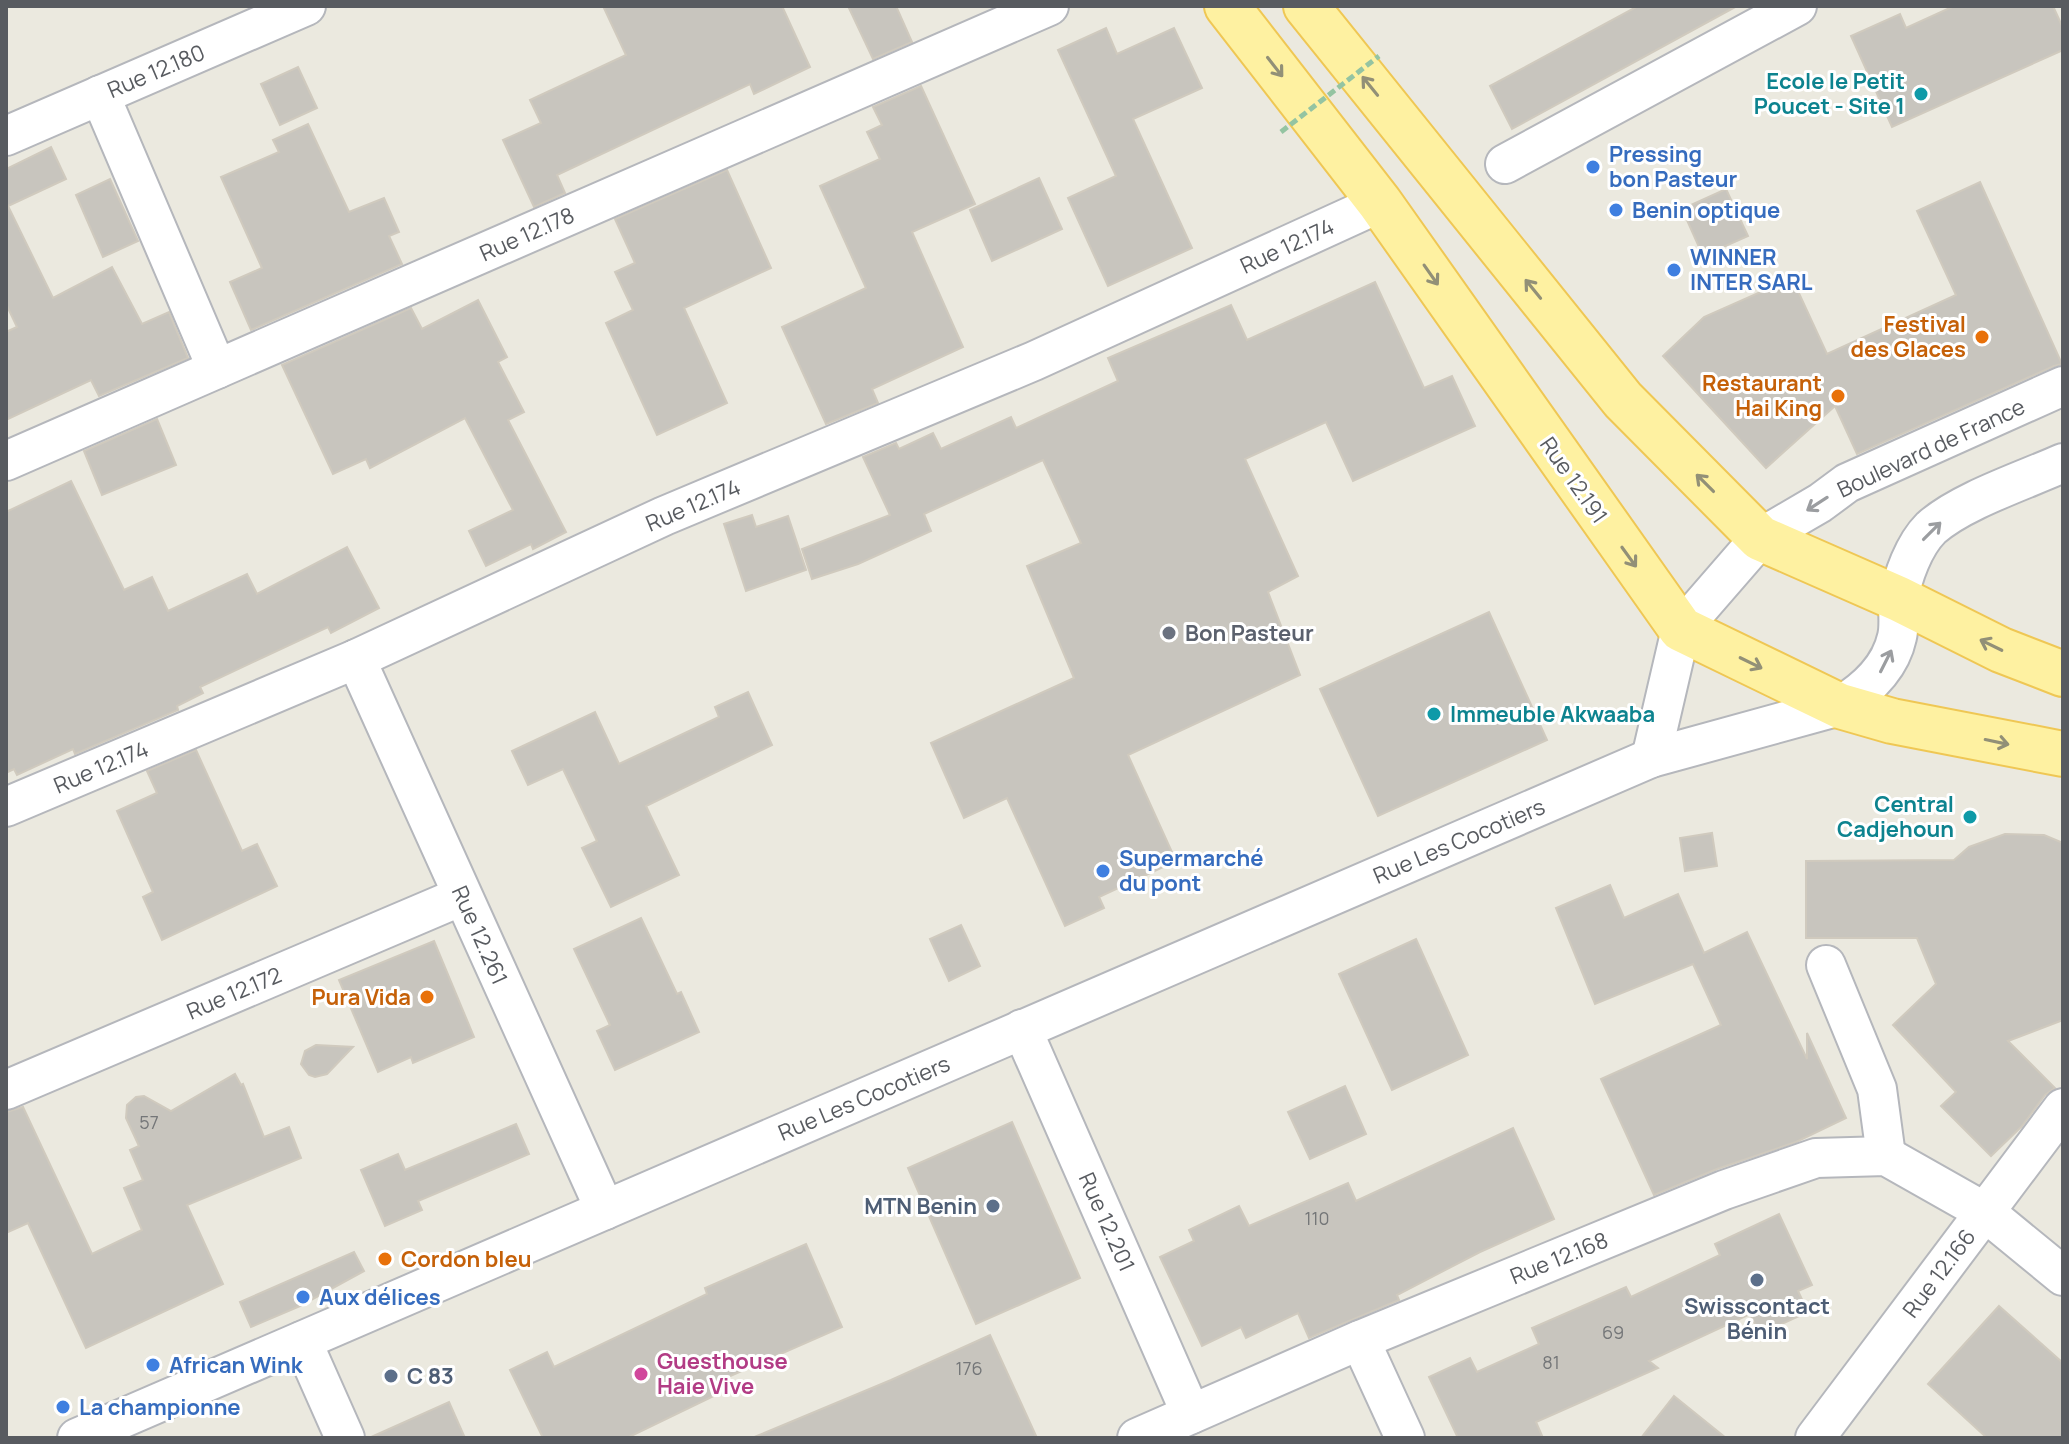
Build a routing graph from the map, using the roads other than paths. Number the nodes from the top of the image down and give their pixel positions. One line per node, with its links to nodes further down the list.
1 (306, 6): 6 (street, Rue 12.180)
2 (1049, 6): 10 (street, Rue 12.178)
3 (1227, 6): 9 (main road, Rue 12.191, one-way to 9)
4 (1306, 6): 14 (main road, one-way to 4)
5 (1797, 6): 8 (street)
6 (100, 95): 7 (street, Rue 12.180); 10 (street)
7 (6, 136)
8 (1505, 164)
9 (1380, 203): 16 (main road, Rue 12.191, one-way to 16); 17 (street, Rue 12.174)
10 (217, 369): 12 (street, Rue 12.178)
11 (2063, 386): 14 (street, Boulevard de France, one-way to 14)
12 (6, 461)
13 (2063, 463): 15 (street, one-way to 13)
14 (1760, 538): 15 (main road); 16 (street, Boulevard de France)
15 (1899, 599): 18 (main road, one-way to 15); 19 (street, one-way to 15)
16 (1681, 629): 19 (main road, Rue 12.191, one-way to 19); 21 (street)
17 (356, 659): 22 (street, Rue 12.174); 23 (street, Rue 12.261)
18 (2063, 674)
19 (1840, 706): 20 (main road, Rue 12.191, one-way to 20); 21 (street, Rue Les Cocotiers)
20 (2063, 754)
21 (1651, 758): 25 (street, Rue Les Cocotiers)
22 (6, 807)
23 (462, 896): 26 (street, Rue 12.172); 29 (street, Rue 12.261)
24 (1826, 965): 28 (street)
25 (1022, 1029): 29 (street, Rue Les Cocotiers); 34 (street, Rue 12.201)
26 (6, 1090)
27 (2063, 1108): 30 (street, Rue 12.166)
28 (1886, 1156): 30 (street); 32 (street, Rue 12.168)
29 (605, 1210): 33 (street, Rue Les Cocotiers)
30 (1985, 1212): 31 (street); 39 (street, Rue 12.166)
31 (2063, 1276)
32 (1360, 1340): 34 (street, Rue 12.168); 38 (street)
33 (302, 1341): 35 (street, Rue Les Cocotiers); 36 (street)
34 (1191, 1414): 37 (street, Rue 12.168)
35 (77, 1438)
36 (345, 1438)
37 (1137, 1438)
38 (1405, 1438)
39 (1815, 1438)

